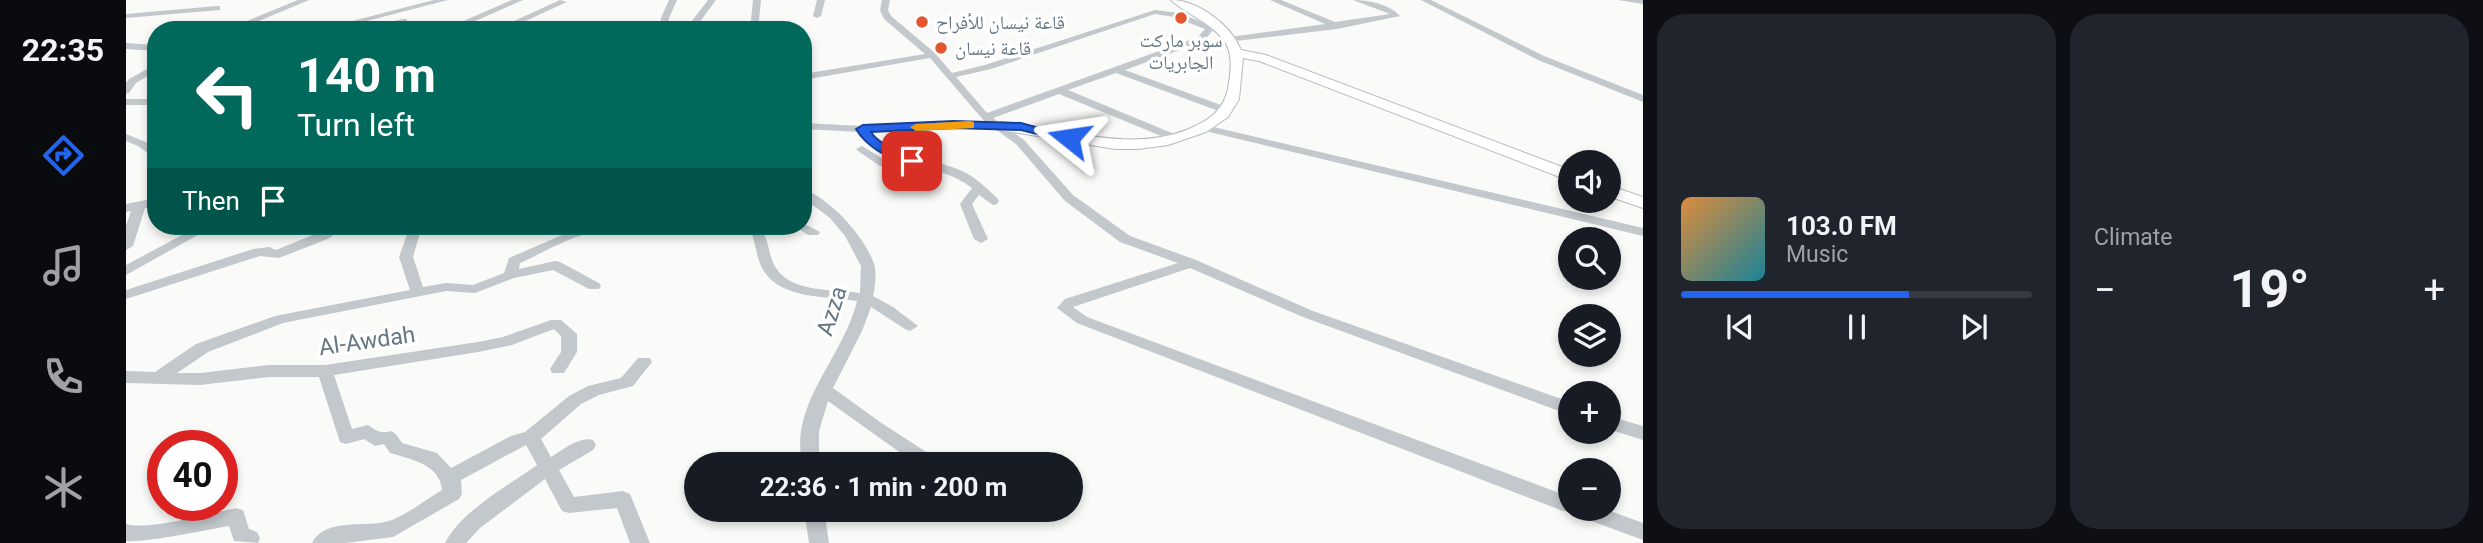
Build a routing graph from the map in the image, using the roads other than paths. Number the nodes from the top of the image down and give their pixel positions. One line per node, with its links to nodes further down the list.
1 (304, 0): 21 (street)
2 (444, 0): 16 (street)
3 (519, 0): 25 (street)
4 (673, 0): 27 (street)
5 (712, 0): 28 (street)
6 (757, 0): 29 (street)
7 (821, 0): 20 (street)
8 (886, 0): 35 (street)
9 (1176, 0): 31 (street)
10 (1274, 0): 30 (street)
11 (1357, 0): 30 (street)
12 (1425, 0): 44 (street)
13 (1622, 0): 15 (street)
14 (563, 2): 26 (street)
15 (1643, 2)
16 (427, 4): 18 (street); 24 (street)
17 (218, 8): 19 (street)
18 (450, 10)
19 (126, 16)
20 (817, 16)
21 (257, 19): 22 (street); 23 (street)
22 (252, 21)
23 (260, 21)
24 (358, 21)
25 (469, 21)
26 (519, 21)
27 (665, 21)
28 (696, 21)
29 (755, 21)
30 (1337, 26): 34 (street)
31 (1211, 27): 34 (street); 37 (street); 40 (street)
32 (126, 46): 33 (street)
33 (147, 47)
34 (1235, 54): 36 (street); 36 (street); 47 (street)
35 (932, 55): 39 (street); 40 (street)
36 (1268, 60): 60 (street)
37 (1115, 69): 42 (street); 47 (street)
38 (147, 71): 41 (street)
39 (812, 75)
40 (950, 76): 48 (street)
41 (129, 80): 43 (street)
42 (1059, 90): 48 (street); 53 (street)
43 (126, 91)
44 (1643, 99)
45 (147, 102): 46 (street)
46 (128, 103)
47 (1228, 110): 51 (street)
48 (985, 117): 49 (street)
49 (1000, 125): 53 (street); 54 (street); 75 (street)
50 (812, 128): 54 (street)
51 (1205, 128): 53 (street); 67 (street)
52 (126, 137): 56 (street)
53 (1175, 138)
54 (865, 139): 58 (street); 59 (street); 61 (street)
55 (147, 143): 56 (street)
56 (142, 144): 57 (street)
57 (147, 148)
58 (862, 162)
59 (884, 164)
60 (1558, 171)
61 (978, 188): 64 (street); 73 (street)
62 (1621, 195): 65 (street)
63 (812, 198): 81 (street, Azza)
64 (993, 201)
65 (1643, 203)
66 (132, 206): 74 (street)
67 (1643, 232)
68 (190, 235): 76 (street)
69 (325, 235): 80 (street)
70 (413, 235): 79 (street)
71 (570, 235): 77 (street)
72 (758, 235): 81 (street)
73 (981, 239)
74 (126, 246)
75 (1191, 263): 89 (street); 98 (street)
76 (130, 266)
77 (510, 275): 78 (street); 79 (street)
78 (594, 286)
79 (418, 292): 87 (street)
80 (126, 295)
81 (864, 298): 82 (street); 88 (street, Azza)
82 (910, 326)
83 (644, 362): 92 (street)
84 (558, 369): 85 (street, Al-Awdah)
85 (326, 371): 87 (street, Al-Awdah); 97 (street)
86 (126, 377): 87 (street, Al-Awdah)
87 (158, 377)
88 (825, 390): 94 (street, Azza); 95 (street)
89 (1558, 405)
90 (1621, 426): 91 (street)
91 (1643, 433)
92 (531, 437): 96 (street); 97 (street)
93 (587, 445): 96 (street)
94 (810, 452)
95 (912, 452)
96 (547, 468): 105 (street); 106 (street)
97 (451, 481): 104 (street)
98 (1558, 500)
99 (1612, 521): 102 (street)
100 (816, 522): 107 (street)
101 (126, 532): 103 (street)
102 (1643, 533)
103 (250, 538)
104 (322, 543)
105 (455, 543)
106 (640, 543)
107 (819, 543)

